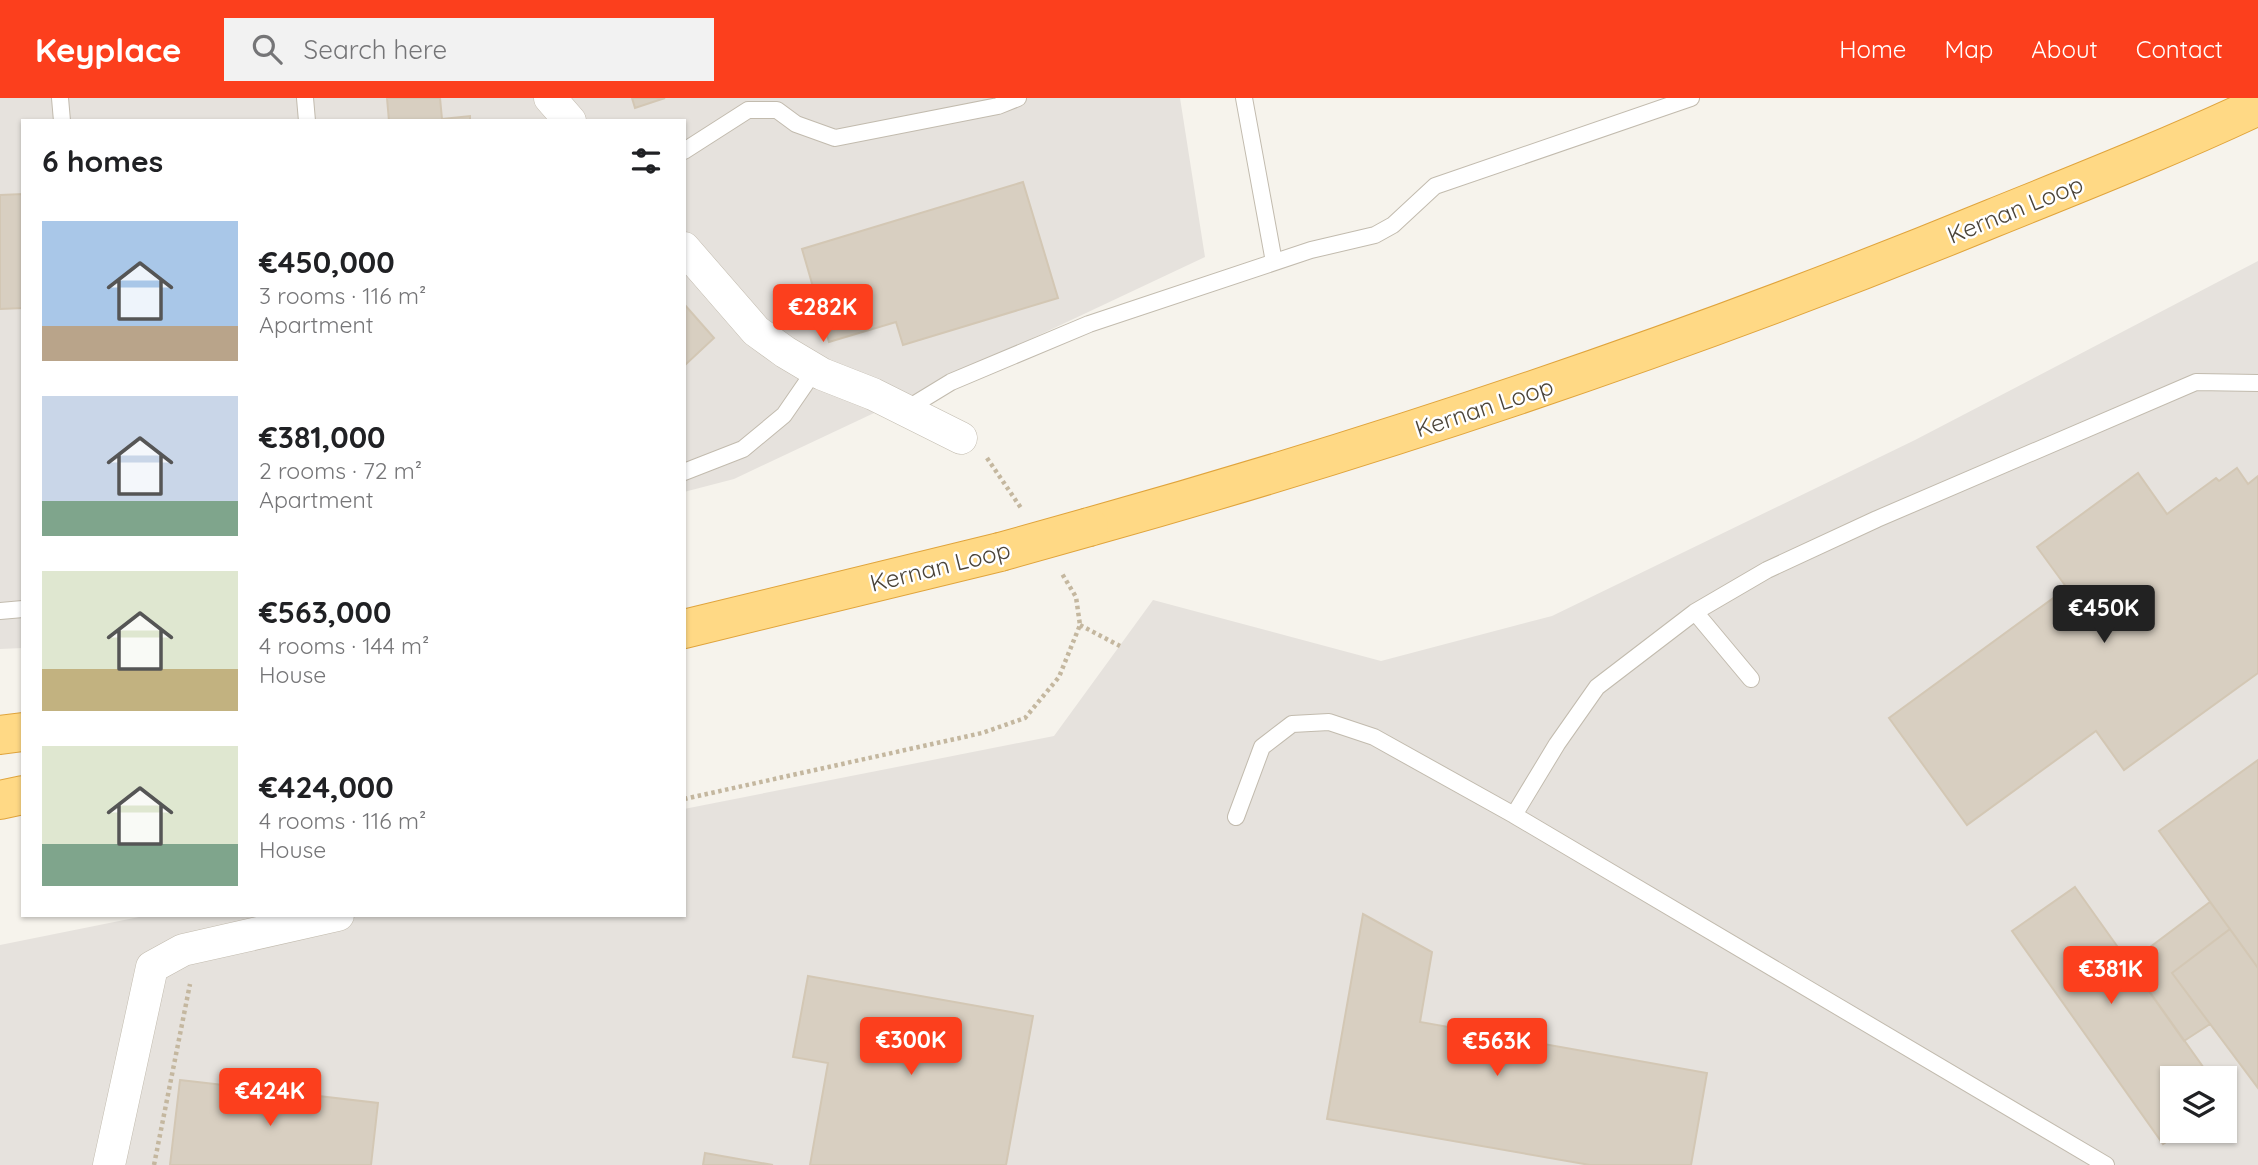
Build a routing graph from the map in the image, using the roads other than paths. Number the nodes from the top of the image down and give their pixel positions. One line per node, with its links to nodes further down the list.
1 (60, 98): 8 (lane)
2 (305, 98): 9 (lane)
3 (550, 98): 10 (street)
4 (1018, 98): 11 (lane)
5 (1244, 98): 13 (lane)
6 (1691, 98): 13 (lane)
7 (2258, 106): 22 (highway, Kernan Loop, bridge)
8 (62, 119)
9 (307, 119)
10 (568, 119)
11 (686, 150)
12 (686, 250): 14 (street)
13 (1274, 262): 16 (lane)
14 (816, 370): 16 (street); 18 (lane)
15 (2258, 383): 21 (lane)
16 (905, 410): 17 (street)
17 (961, 438)
18 (686, 471)
19 (21, 609): 20 (lane)
20 (0, 611)
21 (1695, 612): 23 (lane); 30 (lane)
22 (686, 629)
23 (1751, 679)
24 (0, 720): 25 (highway)
25 (21, 721)
26 (21, 732): 27 (highway)
27 (0, 735)
28 (21, 795): 29 (highway)
29 (0, 800)
30 (1514, 816): 31 (lane); 34 (lane)
31 (1236, 817)
32 (329, 917): 33 (street)
33 (109, 1165)
34 (2106, 1165)

